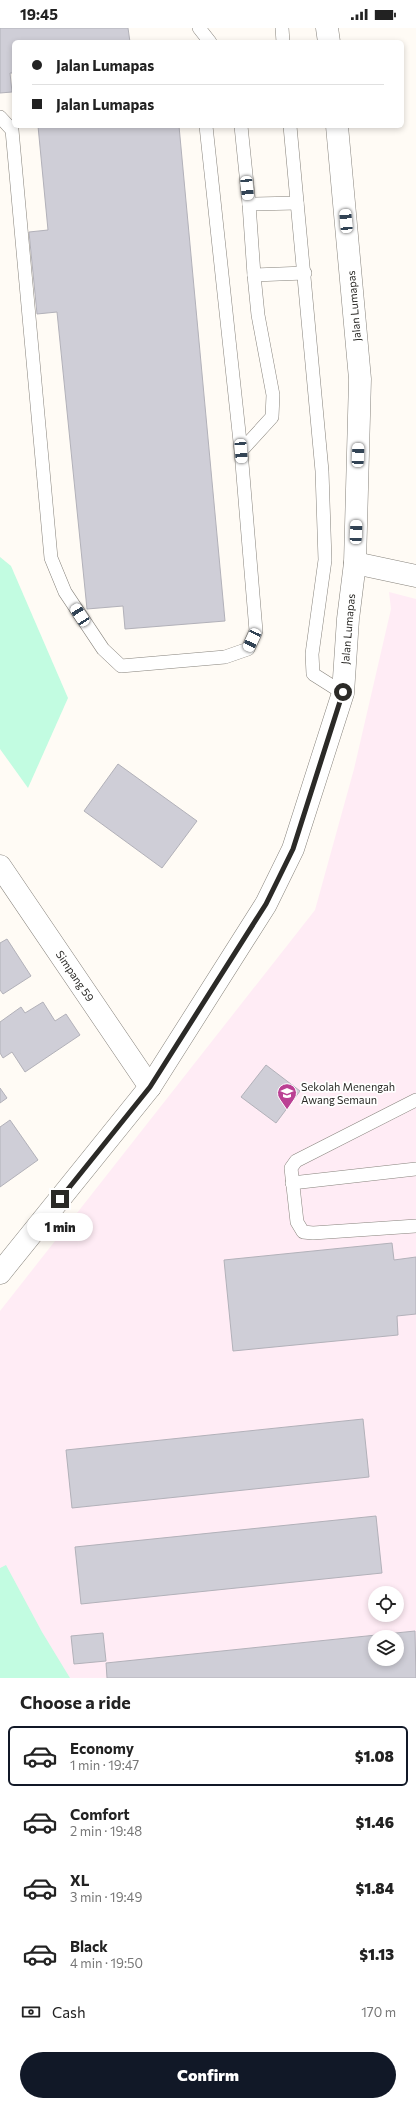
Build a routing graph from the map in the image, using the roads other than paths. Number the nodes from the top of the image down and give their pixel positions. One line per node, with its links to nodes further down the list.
1 (199, 28): 4 (lane)
2 (282, 28): 5 (lane)
3 (327, 28): 6 (main road)
4 (208, 40)
5 (283, 40)
6 (329, 40)
7 (0, 117): 16 (lane)
8 (206, 128): 16 (lane)
9 (241, 128): 12 (lane)
10 (290, 128): 13 (lane)
11 (337, 128): 17 (main road, Jalan Lumapas)
12 (249, 204): 13 (lane); 15 (lane)
13 (297, 204): 14 (lane)
14 (305, 273): 15 (lane); 19 (lane)
15 (254, 275): 16 (lane)
16 (241, 451)
17 (354, 563): 18 (main road); 19 (main road, Jalan Lumapas)
18 (416, 576)
19 (343, 692): 21 (main road, Jalan Lumapas)
20 (0, 866): 21 (main road, Simpang 59)
21 (150, 1087): 26 (main road, Jalan Lumapas)
22 (416, 1100): 24 (lane)
23 (416, 1169): 24 (lane)
24 (292, 1183): 25 (lane)
25 (416, 1226)
26 (0, 1273)

